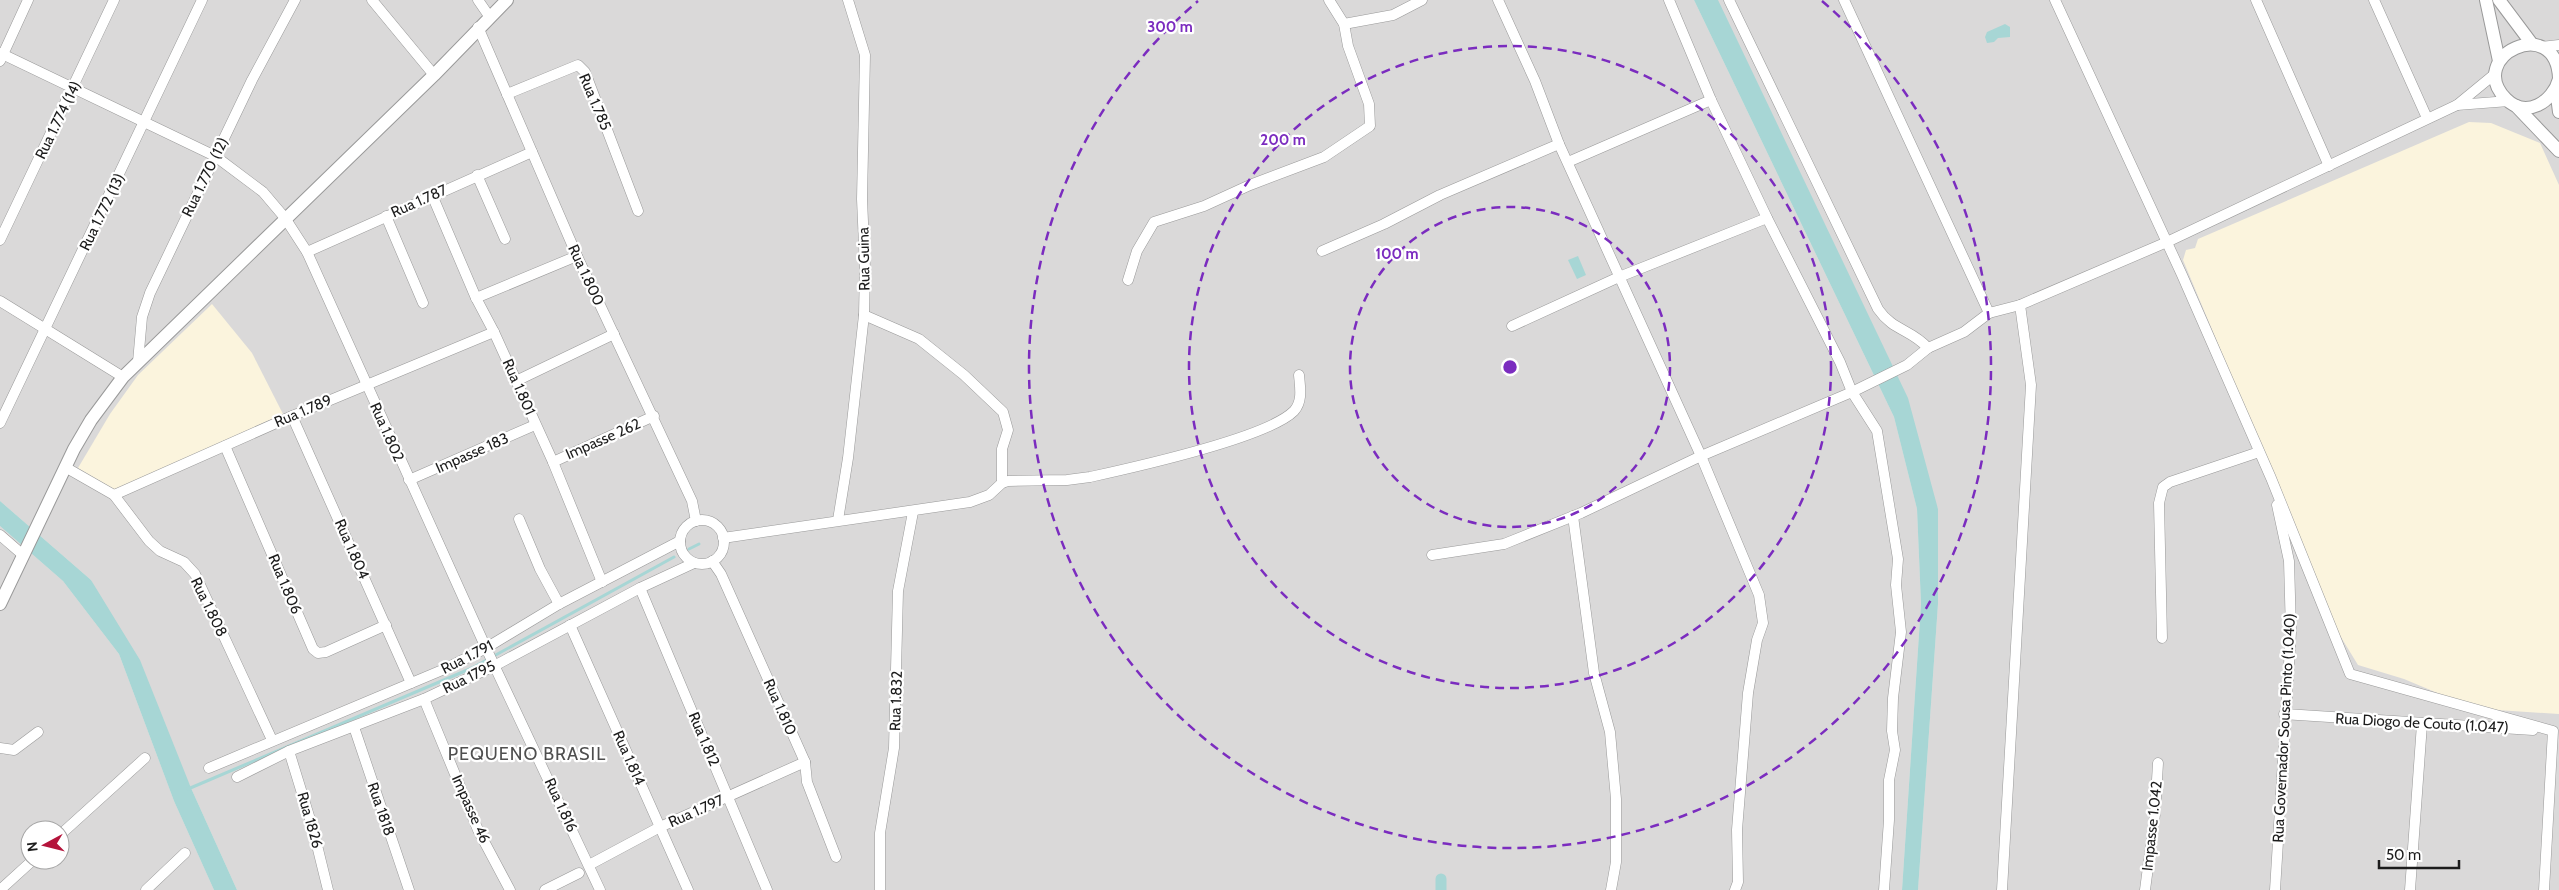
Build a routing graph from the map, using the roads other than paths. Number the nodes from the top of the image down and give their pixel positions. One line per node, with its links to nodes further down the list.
1 (28, 0): 25 (street)
2 (114, 0): 29 (street, Rua 1.774 (14))
3 (202, 0): 36 (street, Rua 1.772 (13))
4 (295, 0): 40 (street, Rua 1.770 (12))
5 (372, 0): 27 (street)
6 (478, 0): 20 (street)
7 (506, 0): 20 (street)
8 (848, 0): 62 (street, Rua Guina)
9 (1329, 0): 21 (street)
10 (1422, 0): 21 (street)
11 (1498, 0): 37 (street)
12 (1669, 0): 31 (street)
13 (1729, 0): 67 (street)
14 (1844, 0): 61 (street)
15 (2055, 0): 51 (street)
16 (2256, 0): 42 (street)
17 (2374, 0): 35 (street)
18 (2486, 0): 26 (street)
19 (2499, 0): 24 (street)
20 (489, 16): 22 (street)
21 (1344, 24): 56 (street)
22 (478, 27): 27 (street); 30 (street, Rua 1.800)
23 (2559, 45): 24 (street)
24 (2536, 46): 26 (street); 28 (street)
25 (1, 56): 29 (street, Rua 1.802)
26 (2498, 67): 32 (street); 33 (street)
27 (434, 75): 47 (street)
28 (2558, 82): 32 (street); 34 (street)
29 (73, 89): 36 (street, Rua 1.802); 50 (street, Rua 1.774 (14))
30 (507, 94): 39 (street, Rua 1.800); 45 (street, Rua 1.785)
31 (1711, 100): 41 (street); 48 (street)
32 (2512, 103): 33 (street); 38 (street)
33 (2457, 105): 35 (street)
34 (2559, 112)
35 (2427, 118): 42 (street)
36 (146, 121): 40 (street, Rua 1.802); 64 (street, Rua 1.772 (13))
37 (1559, 144): 41 (street); 52 (street)
38 (2559, 151)
39 (532, 152): 43 (street, Rua 1.787); 54 (street, Rua 1.800)
40 (215, 156): 47 (street, Rua 1.802); 68 (street, Rua 1.770 (12))
41 (1568, 162): 55 (street)
42 (2329, 166): 51 (street)
43 (477, 175): 44 (street, Rua 1.787); 49 (street)
44 (432, 195): 46 (street, Rua 1.787); 57 (street, Rua 1.801)
45 (638, 211)
46 (386, 216): 53 (street, Rua 1.787); 59 (street)
47 (285, 218): 53 (street, Rua 1.802); 68 (street)
48 (1767, 218): 55 (street); 73 (street)
49 (505, 239)
50 (0, 240)
51 (2167, 242): 60 (street); 79 (street)
52 (1322, 251)
53 (307, 252): 72 (street, Rua 1.802)
54 (577, 256): 57 (street); 66 (street, Rua 1.800)
55 (1620, 277): 63 (street); 80 (street)
56 (1128, 280)
57 (476, 298): 65 (street, Rua 1.801)
58 (0, 301): 64 (street)
59 (423, 302)
60 (2020, 305): 61 (street); 144 (street)
61 (1989, 313): 67 (street)
62 (864, 315): 85 (street); 90 (street, Rua Guina)
63 (1512, 326)
64 (45, 328): 70 (street); 76 (street, Rua 1.772 (13))
65 (494, 332): 71 (street, Rua 1.801); 72 (street, Rua 1.789)
66 (614, 334): 71 (street); 75 (street, Rua 1.800)
67 (1928, 348): 73 (street)
68 (138, 362): 70 (street)
69 (1299, 375): 85 (street)
70 (123, 377): 82 (street)
71 (516, 381): 77 (street, Rua 1.801)
72 (366, 385): 74 (street, Rua 1.789); 84 (street, Rua 1.802)
73 (1852, 392): 80 (street); 143 (street)
74 (292, 416): 78 (street, Rua 1.789); 103 (street, Rua 1.804)
75 (654, 416): 81 (street, Impasse 262); 91 (street, Rua 1.800)
76 (0, 424)
77 (536, 425): 81 (street, Rua 1.801); 84 (street, Impasse 183)
78 (225, 446): 86 (street, Rua 1.789); 103 (street, Rua 1.806)
79 (2259, 452): 83 (street); 105 (street)
80 (1701, 456): 88 (street); 142 (street)
81 (552, 462): 99 (street, Rua 1.801)
82 (65, 467): 86 (street, Rua 1.808); 95 (street)
83 (2271, 478): 110 (street, Rua Governador Sousa Pinto (1.040)); 113 (street)
84 (409, 480): 106 (street, Rua 1.802)
85 (1002, 483): 87 (street)
86 (114, 494): 115 (street, Rua 1.808)
87 (913, 512): 90 (street); 140 (street, Rua 1.832)
88 (1573, 516): 96 (street); 141 (street)
89 (518, 519): 102 (street)
90 (838, 520): 93 (street)
91 (696, 521): 93 (street); 94 (street)
92 (0, 535): 95 (street)
93 (723, 538): 97 (street)
94 (680, 541): 98 (street); 99 (street, Rua 1.791)
95 (24, 554): 101 (street)
96 (1432, 555)
97 (712, 561): 98 (street); 119 (street, Rua 1.810)
98 (694, 563): 100 (street, Rua 1795)
99 (602, 582): 102 (street, Rua 1.791)
100 (640, 588): 104 (street, Rua 1795); 123 (street, Rua 1.812)
101 (0, 604)
102 (558, 604): 106 (street, Rua 1.791)
103 (386, 625): 108 (street, Rua 1.804)
104 (570, 625): 107 (street, Rua 1795); 125 (street, Rua 1.814)
105 (2162, 638)
106 (486, 648): 107 (street, Rua 1.802); 108 (street, Rua 1.791)
107 (496, 665): 109 (street, Rua 1795); 128 (street, Rua 1.816)
108 (411, 683): 115 (street, Rua 1.791)
109 (424, 699): 112 (street, Rua 1795); 135 (street, Impasse 46)
110 (2284, 714): 111 (street, Rua Diogo de Couto (1.047)); 146 (street, Rua Governador Sousa Pinto (1.040))
111 (2422, 724): 113 (street, Rua Diogo de Couto (1.047)); 147 (street)
112 (354, 727): 117 (street, Rua 1795); 134 (street, Rua 1818)
113 (2556, 731): 148 (street)
114 (38, 732): 116 (street)
115 (272, 740): 121 (street, Rua 1.791)
116 (0, 748)
117 (289, 751): 122 (street, Rua 1795); 133 (street, Rua 1826)
118 (145, 758): 124 (street)
119 (805, 762): 123 (street, Rua 1.797); 127 (street, Rua 1.810)
120 (2158, 763): 145 (street, Impasse 1.042)
121 (209, 768)
122 (237, 777)
123 (729, 797): 125 (street, Rua 1.797); 139 (street, Rua 1.812)
124 (70, 826)
125 (660, 827): 128 (street, Rua 1.797); 138 (street, Rua 1.814)
126 (185, 853): 132 (street)
127 (836, 856)
128 (588, 864): 137 (street, Rua 1.816)
129 (22, 870): 131 (street)
130 (579, 873): 136 (street)
131 (0, 890)
132 (146, 890)
133 (328, 890)
134 (409, 890)
135 (510, 890)
136 (544, 890)
137 (600, 890)
138 (688, 890)
139 (767, 890)
140 (880, 890)
141 (1610, 890)
142 (1735, 890)
143 (1884, 890)
144 (2002, 890)
145 (2144, 890)
146 (2275, 890)
147 (2410, 890)
148 (2544, 890)

